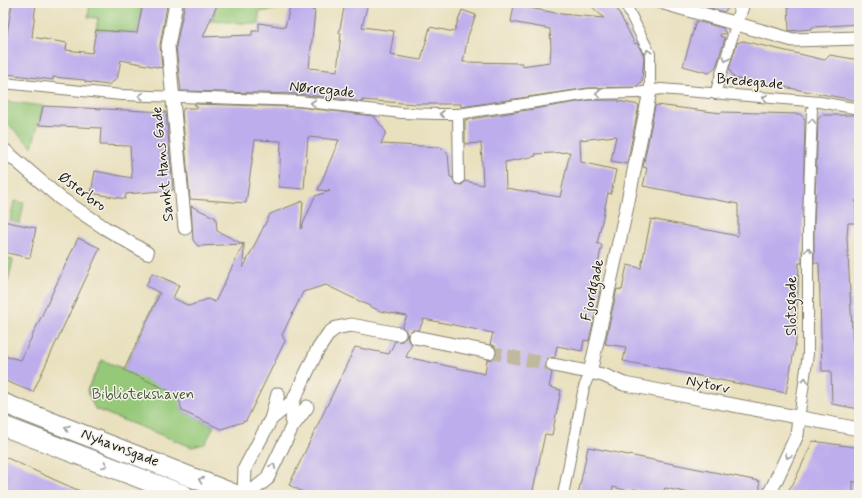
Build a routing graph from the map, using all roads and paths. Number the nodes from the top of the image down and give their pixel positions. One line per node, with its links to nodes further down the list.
1 (176, 3): 10 (street, Sankt Hans Gade)
2 (625, 3): 8 (street, one-way to 2)
3 (664, 3): 5 (street)
4 (743, 3): 5 (street)
5 (736, 25): 6 (street); 9 (street, one-way to 9)
6 (859, 38)
7 (3, 84): 10 (street, Nørregade, one-way to 7)
8 (644, 92): 9 (street, Bredegade); 13 (street, Nørregade, one-way to 13); 22 (street, Fjordgade)
9 (716, 94): 12 (street, Bredegade, one-way to 9)
10 (172, 98): 13 (street, Nørregade, one-way to 10); 16 (street, Sankt Hans Gade)
11 (812, 110): 28 (street, Slotsgade, one-way to 11)
12 (859, 110)
13 (458, 114): 15 (street)
14 (3, 150): 17 (street, Østerbro)
15 (459, 179)
16 (185, 228)
17 (147, 253)
18 (399, 334): 24 (street)
19 (415, 337): 20 (street)
20 (489, 352)
21 (553, 365): 22 (street, Nytorv)
22 (590, 373): 28 (street, Nytorv); 36 (street, Fjordgade)
23 (278, 394): 27 (street)
24 (293, 401): 27 (street); 30 (street)
25 (3, 403): 33 (main road, Nyhavnsgade, one-way to 25)
26 (307, 407): 30 (street)
27 (271, 419): 34 (street)
28 (800, 419): 31 (street, Nytorv); 37 (street, Slotsgade, one-way to 37)
29 (3, 426): 32 (main road, Nyhavnsgade, one-way to 32)
30 (292, 427): 35 (street, one-way to 30)
31 (859, 429)
32 (184, 495)
33 (238, 495)
34 (244, 495)
35 (247, 495)
36 (563, 495)
37 (769, 495)

